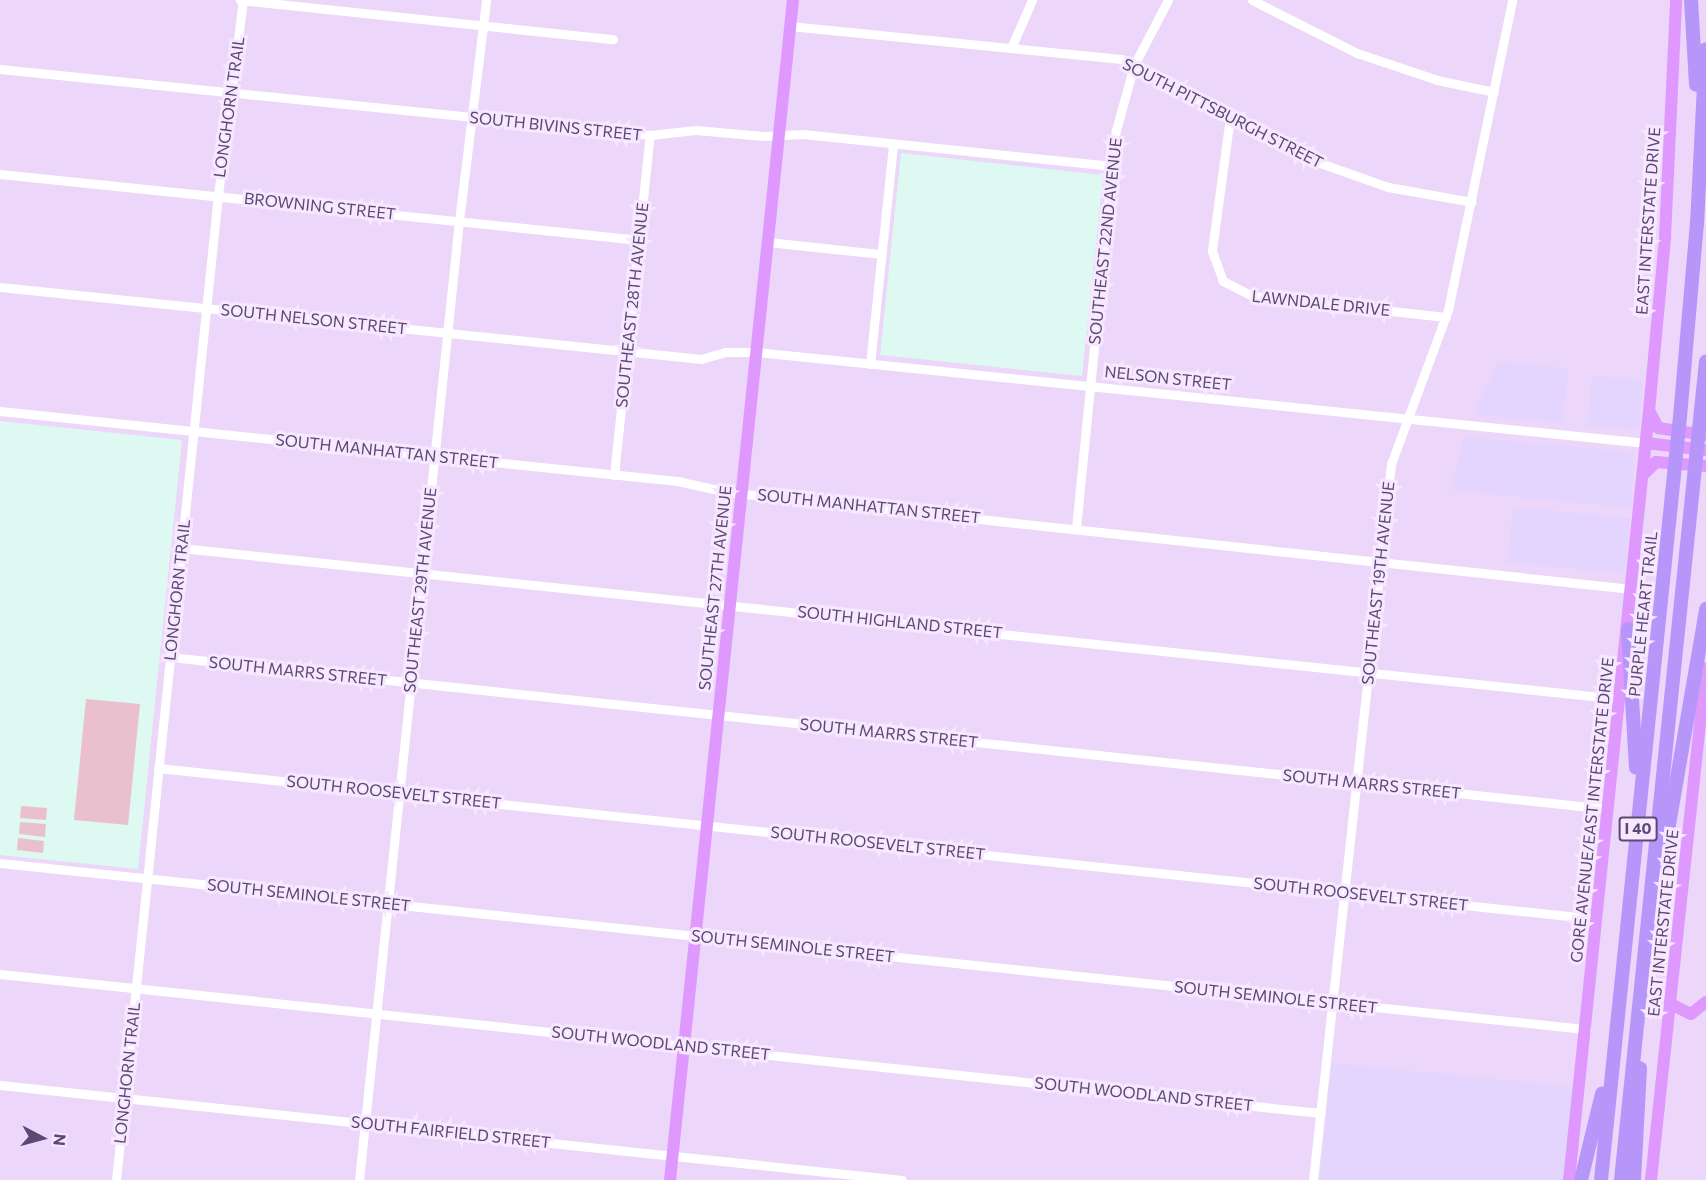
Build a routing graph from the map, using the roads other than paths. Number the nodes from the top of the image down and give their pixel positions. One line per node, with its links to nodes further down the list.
1 (239, 0): 2 (street)
2 (243, 0): 11 (street); 19 (street, LONGHORN TRAIL)
3 (486, 0): 11 (street, SOUTHEAST 29TH AVENUE)
4 (793, 0): 12 (main road, SOUTHEAST 27TH AVENUE)
5 (1032, 0): 14 (street)
6 (1168, 0): 16 (street, SOUTHEAST 22ND AVENUE)
7 (1252, 0): 18 (street)
8 (1512, 0): 18 (street, SOUTHEAST 19TH AVENUE)
9 (1676, 0): 44 (main road, EAST INTERSTATE DRIVE)
10 (1691, 0): 30 (highway)
11 (483, 23): 13 (street); 20 (street, SOUTHEAST 29TH AVENUE)
12 (790, 26): 14 (street, SOUTH PITTSBURGH STREET); 23 (main road, SOUTHEAST 27TH AVENUE)
13 (613, 39)
14 (1011, 48): 16 (street, SOUTH PITTSBURGH STREET)
15 (1706, 50): 30 (highway, PURPLE HEART TRAIL / I 40)
16 (1134, 65): 21 (street, SOUTH PITTSBURGH STREET); 25 (street, SOUTHEAST 22ND AVENUE)
17 (0, 69): 19 (street, SOUTH BIVINS STREET)
18 (1494, 92): 28 (street, SOUTHEAST 19TH AVENUE)
19 (232, 94): 20 (street, SOUTH BIVINS STREET); 27 (street, LONGHORN TRAIL)
20 (470, 117): 22 (street, SOUTH BIVINS STREET); 29 (street, SOUTHEAST 29TH AVENUE)
21 (1230, 117): 28 (street, SOUTH PITTSBURGH STREET); 36 (street, LAWNDALE DRIVE)
22 (650, 135): 23 (street, SOUTH BIVINS STREET); 31 (street, SOUTHEAST 28TH AVENUE)
23 (779, 135): 24 (street, SOUTH BIVINS STREET); 32 (main road, SOUTHEAST 27TH AVENUE)
24 (893, 144): 25 (street, SOUTH BIVINS STREET); 33 (street)
25 (1112, 166): 42 (street, SOUTHEAST 22ND AVENUE)
26 (0, 174): 27 (street, BROWNING STREET)
27 (218, 195): 29 (street, BROWNING STREET); 35 (street, LONGHORN TRAIL)
28 (1472, 202): 36 (street, SOUTHEAST 19TH AVENUE)
29 (459, 221): 31 (street, BROWNING STREET); 37 (street, SOUTHEAST 29TH AVENUE)
30 (1697, 224): 74 (highway, PURPLE HEART TRAIL / I 40)
31 (640, 240): 38 (street, SOUTHEAST 28TH AVENUE)
32 (768, 242): 33 (street); 39 (main road, SOUTHEAST 27TH AVENUE)
33 (881, 254): 41 (street)
34 (0, 287): 35 (street, SOUTH NELSON STREET)
35 (206, 308): 37 (street, SOUTH NELSON STREET); 46 (street, LONGHORN TRAIL)
36 (1446, 317): 45 (street, SOUTHEAST 19TH AVENUE)
37 (447, 333): 38 (street, SOUTH NELSON STREET); 50 (street, SOUTHEAST 29TH AVENUE)
38 (628, 351): 39 (street, NELSON STREET); 52 (street, SOUTHEAST 28TH AVENUE)
39 (756, 352): 41 (street, NELSON STREET); 54 (main road, SOUTHEAST 27TH AVENUE)
40 (1706, 361): 80 (highway, I 40)
41 (870, 364): 42 (street, NELSON STREET)
42 (1090, 386): 45 (street, NELSON STREET); 55 (street, SOUTHEAST 22ND AVENUE)
43 (0, 411): 46 (street, SOUTH MANHATTAN STREET)
44 (1649, 411): 47 (main road); 48 (main road, EAST INTERSTATE DRIVE)
45 (1405, 420): 48 (street, NELSON STREET); 57 (street, SOUTHEAST 19TH AVENUE)
46 (193, 431): 50 (street, SOUTH MANHATTAN STREET); 56 (street, LONGHORN TRAIL)
47 (1706, 435)
48 (1646, 443): 49 (main road, NELSON STREET); 53 (main road, GORE AVENUE/EAST INTERSTATE DRIVE)
49 (1706, 450)
50 (434, 456): 52 (street, SOUTH MANHATTAN STREET); 58 (street, SOUTHEAST 29TH AVENUE)
51 (1706, 466): 53 (main road)
52 (614, 475): 54 (street, SOUTH MANHATTAN STREET)
53 (1643, 478): 59 (main road, GORE AVENUE/EAST INTERSTATE DRIVE)
54 (741, 493): 55 (street, SOUTH MANHATTAN STREET); 60 (main road, SOUTHEAST 27TH AVENUE)
55 (1076, 528): 57 (street, SOUTH MANHATTAN STREET)
56 (181, 548): 58 (street, SOUTH HIGHLAND STREET); 63 (street, LONGHORN TRAIL)
57 (1381, 561): 59 (street, SOUTH MANHATTAN STREET); 65 (street, SOUTHEAST 19TH AVENUE)
58 (422, 572): 60 (street, SOUTH HIGHLAND STREET); 66 (street, SOUTHEAST 29TH AVENUE)
59 (1632, 589): 62 (main road, GORE AVENUE/EAST INTERSTATE DRIVE)
60 (730, 604): 65 (street, SOUTH HIGHLAND STREET); 69 (main road, SOUTHEAST 27TH AVENUE)
61 (1706, 609): 80 (highway)
62 (1628, 629): 68 (main road, GORE AVENUE/EAST INTERSTATE DRIVE); 74 (highway)
63 (170, 657): 66 (street, SOUTH MARRS STREET); 70 (street, LONGHORN TRAIL)
64 (1706, 668): 67 (main road, EAST INTERSTATE DRIVE)
65 (1369, 672): 68 (street, SOUTH HIGHLAND STREET); 71 (street, SOUTHEAST 19TH AVENUE)
66 (411, 682): 69 (street, SOUTH MARRS STREET); 72 (street, SOUTHEAST 29TH AVENUE)
67 (1704, 697): 87 (main road, EAST INTERSTATE DRIVE)
68 (1619, 699): 73 (main road, GORE AVENUE/EAST INTERSTATE DRIVE)
69 (718, 714): 71 (street, SOUTH MARRS STREET); 75 (main road, SOUTHEAST 27TH AVENUE)
70 (158, 768): 72 (street, SOUTH ROOSEVELT STREET); 77 (street, LONGHORN TRAIL)
71 (1358, 783): 73 (street, SOUTH MARRS STREET); 78 (street, SOUTHEAST 19TH AVENUE)
72 (399, 793): 75 (street, SOUTH ROOSEVELT STREET); 79 (street, SOUTHEAST 29TH AVENUE)
73 (1608, 809): 81 (main road, GORE AVENUE/EAST INTERSTATE DRIVE)
74 (1639, 819): 91 (highway, PURPLE HEART TRAIL / I 40)
75 (707, 825): 78 (street, SOUTH ROOSEVELT STREET); 82 (main road, SOUTHEAST 27TH AVENUE)
76 (0, 863): 77 (street, SOUTH SEMINOLE STREET)
77 (147, 878): 79 (street, SOUTH SEMINOLE STREET); 84 (street, LONGHORN TRAIL)
78 (1346, 892): 81 (street, SOUTH ROOSEVELT STREET); 86 (street, SOUTHEAST 19TH AVENUE)
79 (388, 903): 82 (street, SOUTH SEMINOLE STREET); 88 (street, SOUTHEAST 29TH AVENUE)
80 (1651, 904): 89 (highway, I 40)
81 (1597, 919): 90 (main road, GORE AVENUE/EAST INTERSTATE DRIVE)
82 (695, 936): 86 (street, SOUTH SEMINOLE STREET); 92 (main road, SOUTHEAST 27TH AVENUE)
83 (0, 974): 84 (street, SOUTH WOODLAND STREET)
84 (136, 988): 88 (street, SOUTH WOODLAND STREET); 94 (street, LONGHORN TRAIL)
85 (1706, 1002): 87 (main road)
86 (1334, 1003): 90 (street, SOUTH SEMINOLE STREET); 95 (street, SOUTHEAST 19TH AVENUE)
87 (1671, 1004): 108 (main road, EAST INTERSTATE DRIVE)
88 (377, 1013): 92 (street, SOUTH WOODLAND STREET); 96 (street, SOUTHEAST 29TH AVENUE)
89 (1637, 1019): 106 (highway, I 40); 107 (highway)
90 (1586, 1029): 103 (main road, GORE AVENUE/EAST INTERSTATE DRIVE)
91 (1616, 1040): 104 (highway); 105 (highway, PURPLE HEART TRAIL / I 40)
92 (684, 1045): 95 (street, SOUTH WOODLAND STREET); 97 (main road, SOUTHEAST 27TH AVENUE)
93 (0, 1085): 94 (street, SOUTH FAIRFIELD STREET)
94 (124, 1098): 96 (street, SOUTH FAIRFIELD STREET); 98 (street, LONGHORN TRAIL)
95 (1321, 1113): 102 (street, SOUTHEAST 19TH AVENUE)
96 (365, 1123): 97 (street, SOUTH FAIRFIELD STREET); 99 (street, SOUTHEAST 29TH AVENUE)
97 (672, 1155): 100 (main road, SOUTHEAST 27TH AVENUE); 101 (street, SOUTH FAIRFIELD STREET)
98 (116, 1180)
99 (359, 1180)
100 (670, 1180)
101 (902, 1180)
102 (1313, 1180)
103 (1569, 1180)
104 (1581, 1180)
105 (1601, 1180)
106 (1621, 1180)
107 (1634, 1180)
108 (1651, 1180)

